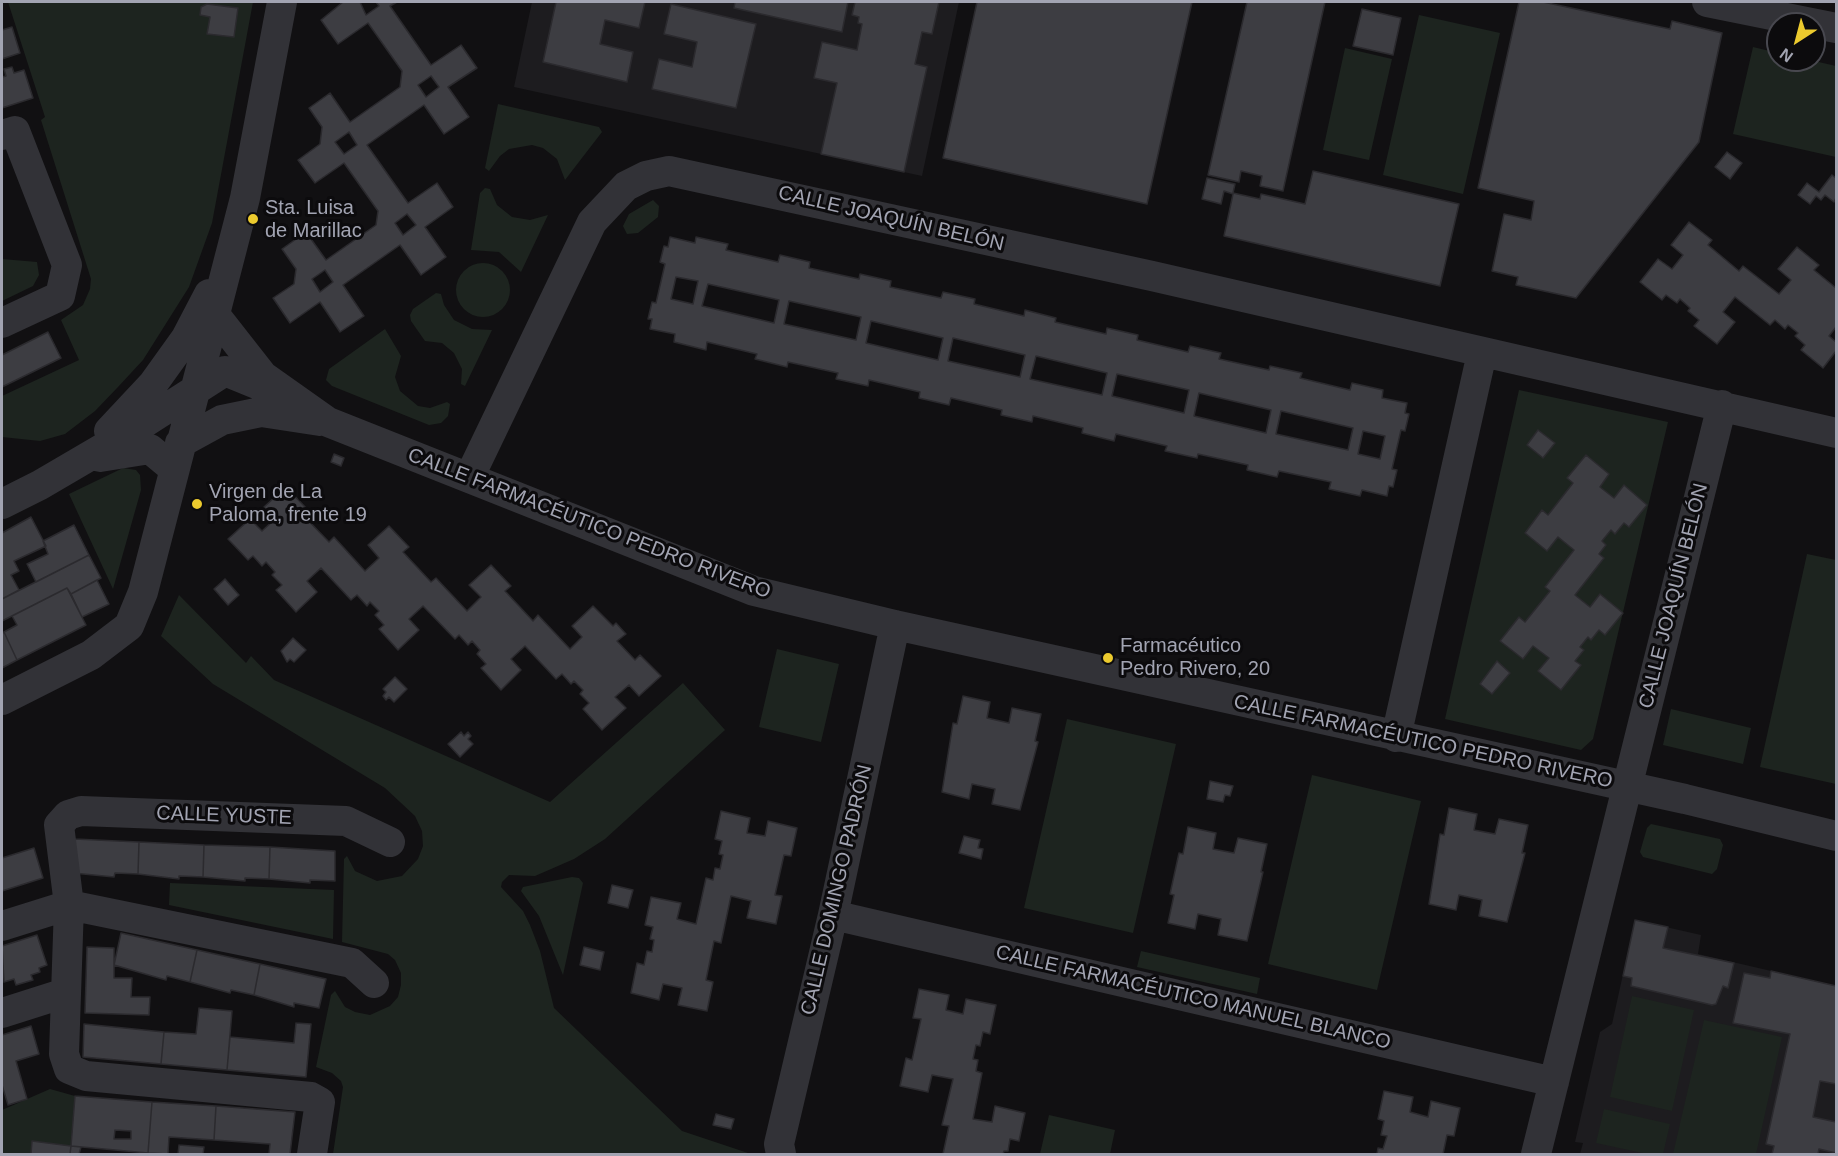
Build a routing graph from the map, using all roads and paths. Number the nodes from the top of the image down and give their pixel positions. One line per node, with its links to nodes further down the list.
1 (282, 2): 5 (street)
2 (1707, 2): 3 (street)
3 (1836, 28)
4 (2, 135): 7 (street)
5 (230, 254): 6 (street); 15 (street)
6 (216, 316): 9 (street); 10 (street, CALLE FARMACÉUTICO PEDRO RIVERO)
7 (2, 323)
8 (1482, 354): 11 (street, CALLE JOAQUÍN BELÓN); 16 (street, CALLE JOAQUÍN BELÓN); 20 (street)
9 (194, 388): 10 (street, CALLE FARMACÉUTICO PEDRO RIVERO); 14 (street); 15 (street)
10 (293, 399): 12 (street, CALLE FARMACÉUTICO PEDRO RIVERO)
11 (1722, 405): 13 (street, CALLE JOAQUÍN BELÓN); 21 (street, CALLE JOAQUÍN BELÓN)
12 (328, 422): 14 (street, CALLE FARMACÉUTICO PEDRO RIVERO); 16 (street, CALLE FARMACÉUTICO PEDRO RIVERO)
13 (1836, 433)
14 (177, 456): 15 (street); 19 (street)
15 (79, 460): 17 (street)
16 (469, 478): 18 (street, CALLE FARMACÉUTICO PEDRO RIVERO)
17 (3, 499)
18 (895, 625): 20 (street, CALLE FARMACÉUTICO PEDRO RIVERO); 25 (street, CALLE DOMINGO PADRÓN)
19 (2, 700)
20 (1396, 737): 21 (street, CALLE FARMACÉUTICO PEDRO RIVERO)
21 (1627, 787): 22 (street, CALLE FARMACÉUTICO PEDRO RIVERO); 30 (street, CALLE JOAQUÍN BELÓN)
22 (1836, 836)
23 (390, 842): 24 (street, CALLE YUSTE)
24 (69, 905): 26 (street); 27 (street); 28 (street)
25 (833, 915): 30 (street, CALLE FARMACÉUTICO MANUEL BLANCO); 32 (street, CALLE DOMINGO PADRÓN)
26 (2, 926)
27 (374, 983)
28 (65, 993): 29 (street); 31 (street)
29 (2, 1013)
30 (1554, 1082): 33 (street, CALLE JOAQUÍN BELÓN)
31 (312, 1155)
32 (781, 1155)
33 (1536, 1155)

